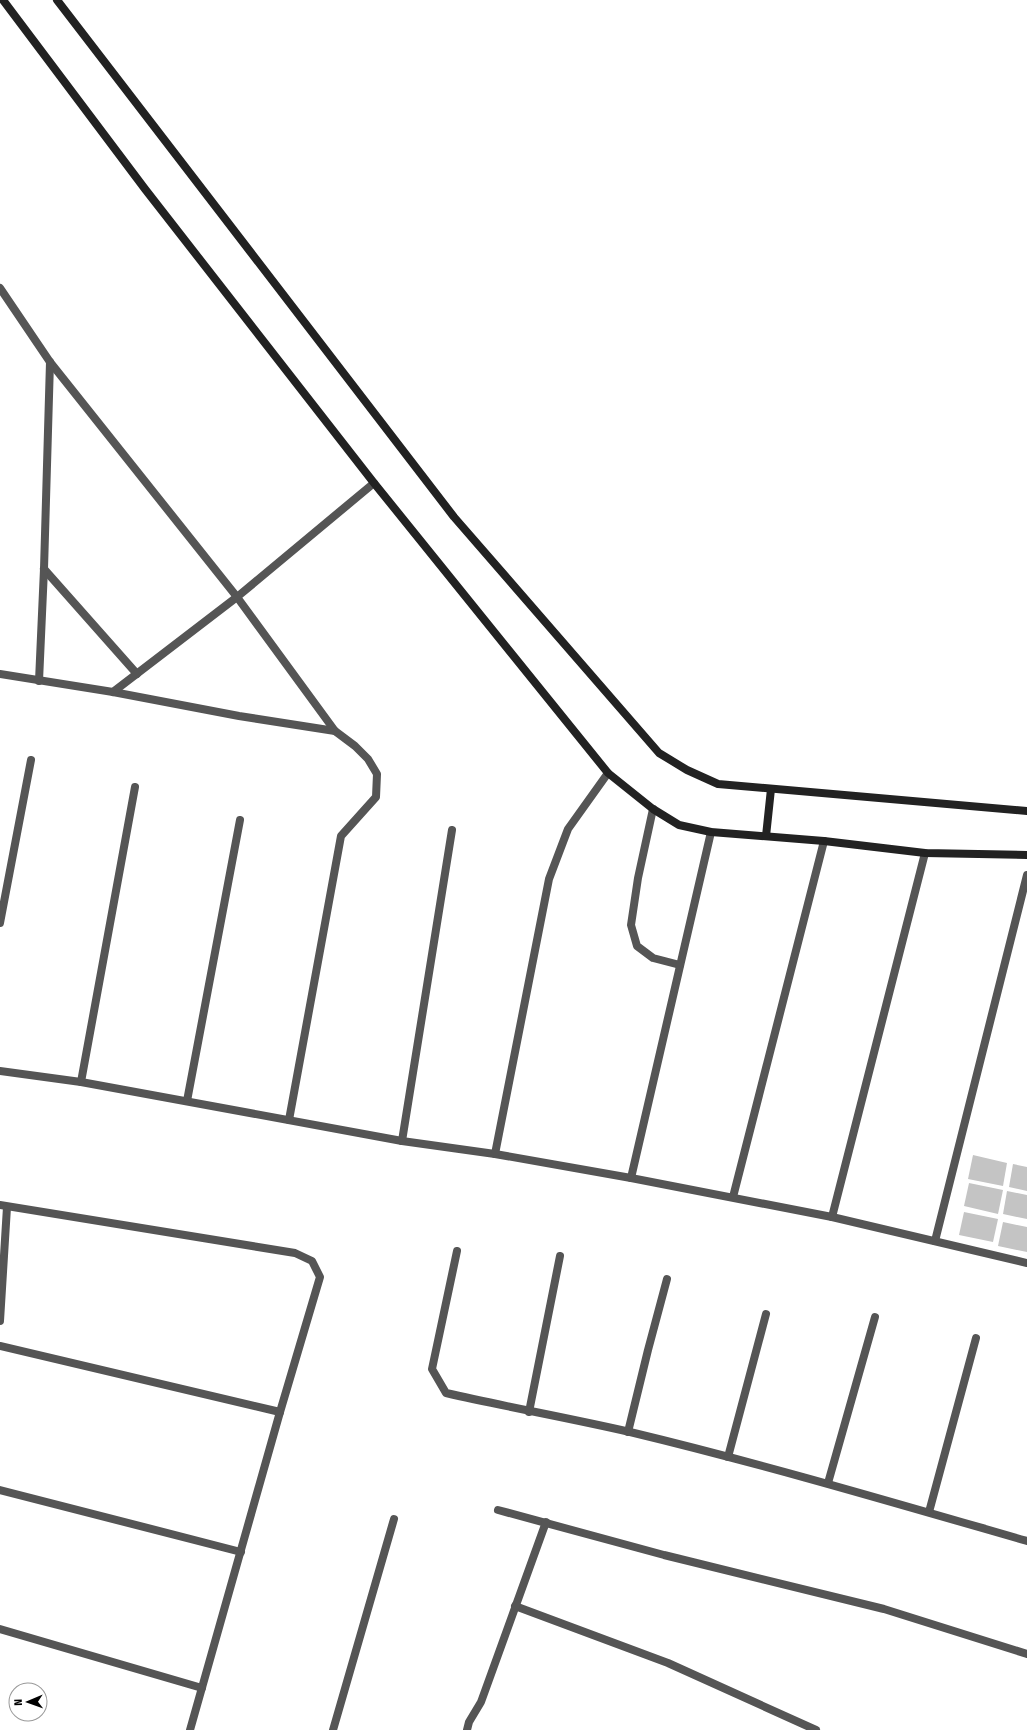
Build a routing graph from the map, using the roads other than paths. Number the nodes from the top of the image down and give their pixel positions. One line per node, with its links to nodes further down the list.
1 (3, 0): 5 (street)
2 (57, 0): 16 (street)
3 (0, 288): 4 (street)
4 (50, 362): 6 (street); 7 (street)
5 (374, 483): 7 (street); 14 (street)
6 (44, 569): 9 (street); 10 (street)
7 (237, 597): 9 (street); 12 (street)
8 (0, 674): 10 (street)
9 (137, 674): 11 (street)
10 (39, 681): 11 (street)
11 (113, 692): 12 (street)
12 (335, 732): 32 (street)
13 (31, 760): 27 (street)
14 (608, 773): 17 (street); 34 (street)
15 (135, 787): 30 (street)
16 (771, 789): 18 (street); 22 (street)
17 (653, 809): 21 (street); 28 (street)
18 (1027, 811)
19 (240, 820): 31 (street)
20 (452, 830): 33 (street)
21 (711, 832): 22 (street); 28 (street)
22 (766, 836): 23 (street)
23 (824, 841): 24 (street); 36 (street)
24 (925, 853): 25 (street); 38 (street)
25 (1027, 856)
26 (1027, 875): 39 (street)
27 (0, 923)
28 (680, 965): 35 (street)
29 (0, 1071): 30 (street)
30 (81, 1082): 31 (street)
31 (187, 1101): 32 (street)
32 (289, 1120): 33 (street)
33 (402, 1141): 34 (street)
34 (495, 1154): 35 (street)
35 (631, 1178): 36 (street)
36 (733, 1197): 38 (street)
37 (4, 1206): 46 (street); 49 (street)
38 (832, 1217): 39 (street)
39 (935, 1241): 42 (street)
40 (457, 1251): 50 (street)
41 (560, 1256): 50 (street)
42 (1027, 1263)
43 (667, 1279): 51 (street)
44 (766, 1314): 52 (street)
45 (874, 1318): 53 (street)
46 (0, 1321)
47 (976, 1338): 56 (street)
48 (0, 1346): 49 (street)
49 (280, 1412): 60 (street)
50 (529, 1412): 51 (street)
51 (628, 1432): 52 (street)
52 (728, 1457): 53 (street)
53 (828, 1483): 56 (street)
54 (0, 1490): 60 (street)
55 (498, 1510): 58 (street)
56 (929, 1512): 59 (street)
57 (394, 1519): 66 (street)
58 (546, 1522): 61 (street); 63 (street)
59 (1027, 1541)
60 (242, 1552): 64 (street)
61 (515, 1606): 67 (street); 68 (street)
62 (0, 1629): 64 (street)
63 (1027, 1654)
64 (202, 1688): 65 (street)
65 (190, 1730)
66 (332, 1730)
67 (467, 1730)
68 (816, 1730)

